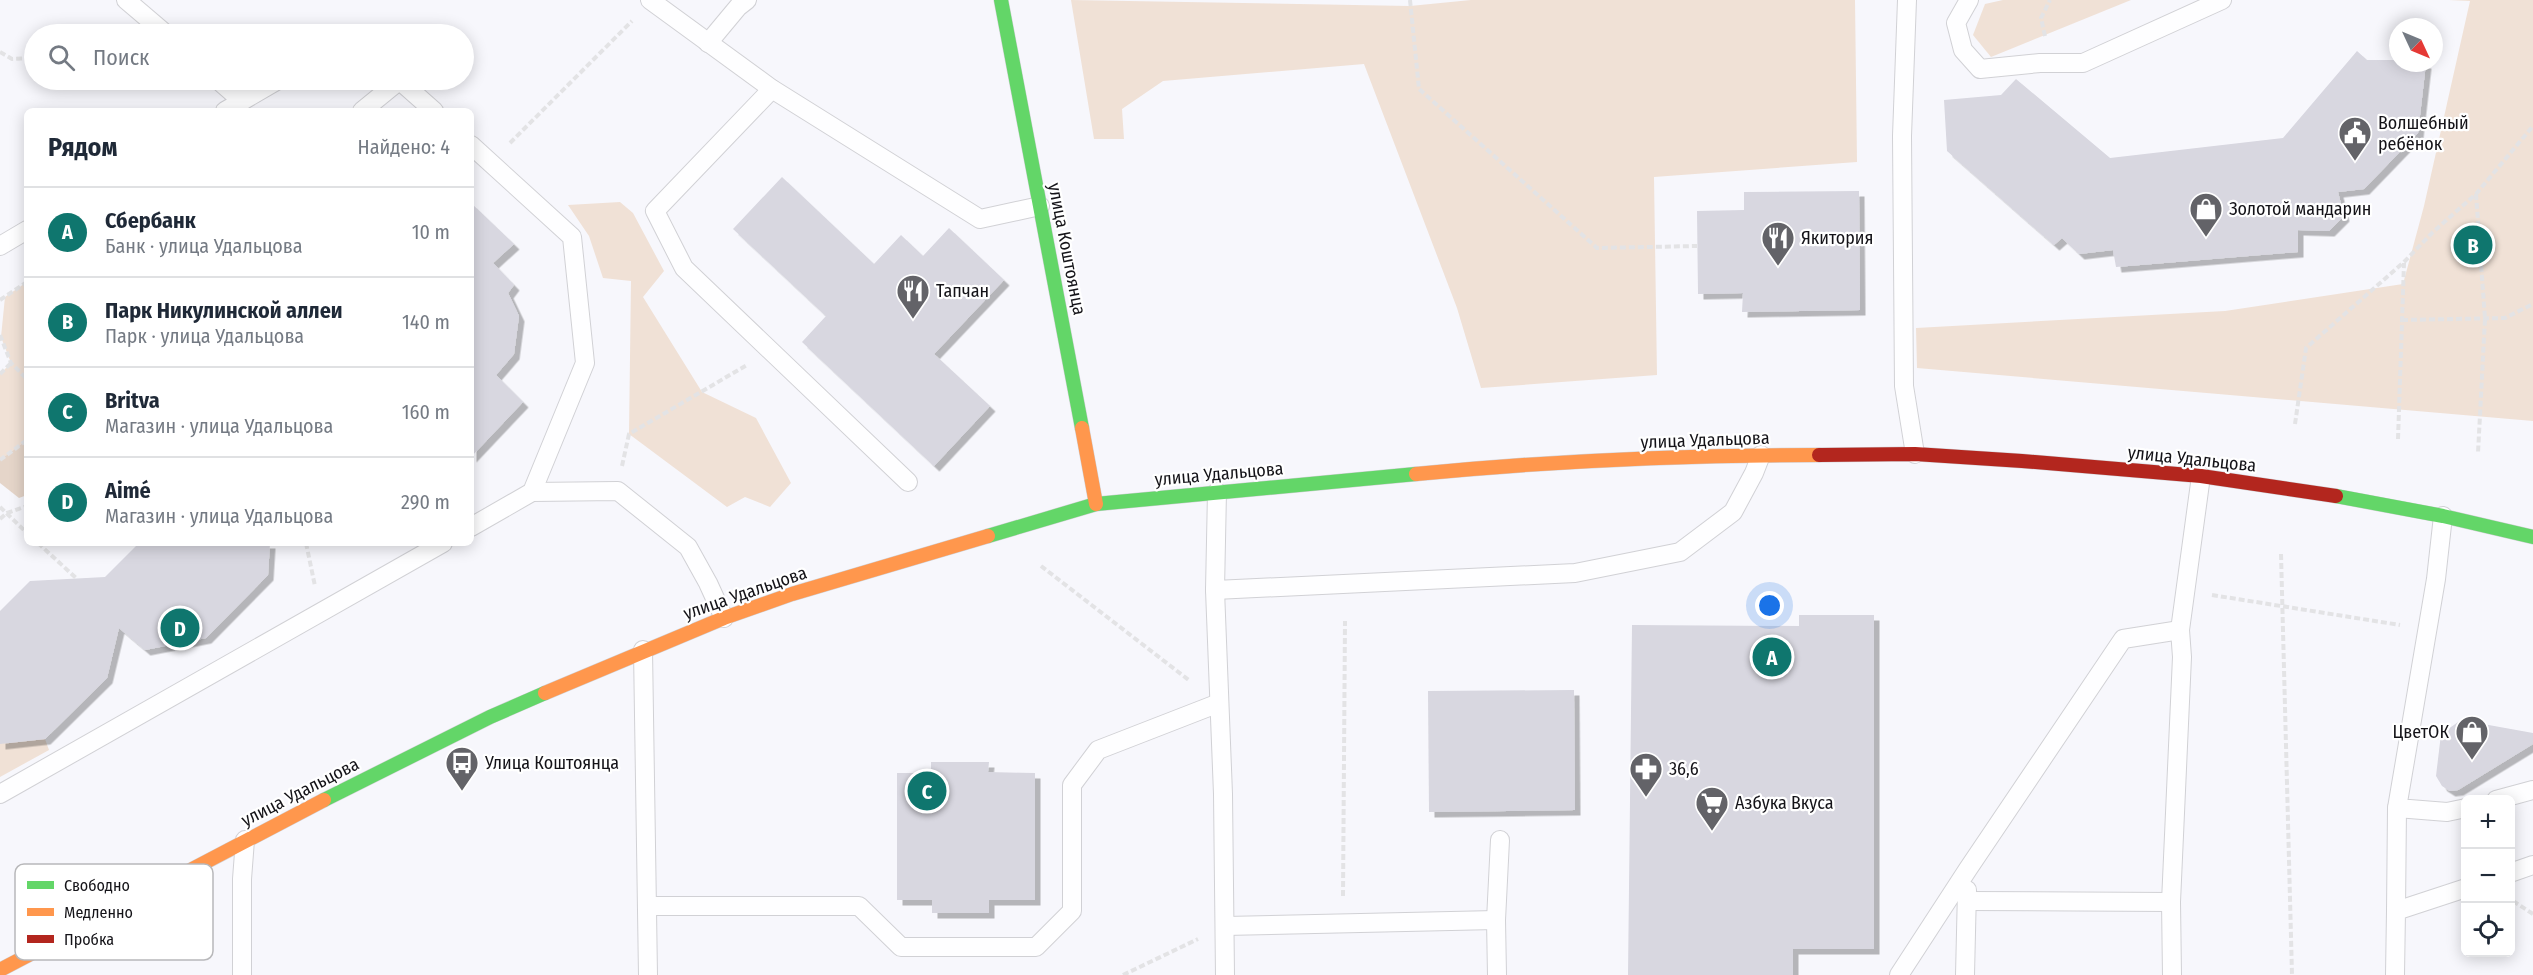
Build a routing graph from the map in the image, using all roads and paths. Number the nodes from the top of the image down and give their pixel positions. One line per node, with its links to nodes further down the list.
1 (126, 0): 10 (lane)
2 (747, 0): 11 (lane)
3 (1001, 0): 28 (street, улица Коштоянца)
4 (1410, 0): 31 (path)
5 (1907, 0): 47 (lane)
6 (1969, 0): 14 (lane)
7 (2050, 0): 14 (path)
8 (2222, 0): 14 (lane)
9 (651, 1): 11 (lane); 26 (path)
10 (154, 24)
11 (708, 43): 15 (lane)
12 (0, 52): 13 (path)
13 (24, 58)
14 (2040, 63)
15 (772, 89): 28 (lane); 39 (lane)
16 (229, 90): 20 (lane)
17 (261, 90): 20 (lane)
18 (388, 90): 22 (lane)
19 (411, 90): 23 (lane)
20 (242, 101): 21 (lane)
21 (230, 108)
22 (366, 108)
23 (431, 108)
24 (2533, 126): 27 (path)
25 (474, 148): 26 (lane)
26 (490, 163): 53 (lane)
27 (2476, 194): 32 (path); 36 (path)
28 (1040, 206): 55 (street, улица Коштоянца)
29 (24, 232): 30 (lane)
30 (0, 246)
31 (1697, 246)
32 (2404, 262): 37 (path); 43 (path)
33 (24, 284): 34 (path)
34 (0, 300)
35 (2533, 304): 36 (path)
36 (2485, 319): 37 (path); 46 (path)
37 (2402, 320): 44 (path)
38 (0, 335): 40 (path)
39 (771, 351): 51 (lane); 52 (path)
40 (11, 363): 41 (path); 42 (path)
41 (0, 374)
42 (24, 376)
43 (2295, 424)
44 (2398, 439)
45 (24, 442): 49 (path)
46 (2478, 453)
47 (1915, 454): 48 (street, улица Удальцова); 50 (street, улица Удальцова)
48 (1761, 455): 54 (street, улица Удальцова); 71 (lane)
49 (0, 460)
50 (2201, 476): 59 (street, улица Удальцова); 70 (lane)
51 (908, 482)
52 (618, 491): 53 (lane); 74 (lane)
53 (532, 492): 61 (lane)
54 (1216, 492): 55 (street, улица Удальцова); 71 (lane)
55 (1096, 504): 74 (street, улица Удальцова)
56 (0, 507): 58 (path)
57 (24, 507): 58 (path)
58 (7, 513): 60 (path); 62 (path)
59 (2443, 516): 63 (street, улица Удальцова); 77 (lane)
60 (0, 519)
61 (474, 525)
62 (24, 530)
63 (2533, 537)
64 (41, 546): 69 (path)
65 (307, 546): 73 (path)
66 (437, 546): 73 (lane)
67 (2281, 554): 72 (path)
68 (1041, 566): 79 (path)
69 (76, 579)
70 (2185, 590): 72 (path); 76 (lane)
71 (1215, 591): 79 (lane)
72 (2283, 608): 77 (path); 111 (path)
73 (320, 613): 81 (lane)
74 (724, 618): 78 (street, улица Удальцова)
75 (1345, 621): 99 (path)
76 (2180, 630): 89 (lane); 93 (lane)
77 (2428, 630): 83 (lane)
78 (643, 650): 85 (street, улица Удальцова); 95 (lane)
79 (1219, 703): 95 (lane); 100 (lane)
80 (2533, 790): 82 (lane)
81 (0, 794)
82 (2514, 795)
83 (2397, 808): 84 (lane); 96 (lane)
84 (2461, 809)
85 (245, 840): 87 (street, улица Удальцова); 103 (lane)
86 (1500, 840): 98 (lane)
87 (200, 864)
88 (2533, 865): 90 (lane)
89 (1968, 868): 92 (lane); 108 (lane)
90 (2515, 872)
91 (2461, 890): 96 (lane)
92 (1967, 901): 93 (lane); 109 (lane)
93 (2171, 902): 110 (lane)
94 (2515, 902): 97 (path)
95 (647, 906): 104 (lane)
96 (2396, 911): 112 (lane)
97 (2533, 914)
98 (1496, 920): 99 (lane); 107 (lane)
99 (1343, 924): 100 (lane)
100 (1224, 926): 105 (path); 106 (lane)
101 (19, 960): 102 (street, улица Удальцова)
102 (0, 970)
103 (242, 975)
104 (648, 975)
105 (1123, 975)
106 (1225, 975)
107 (1497, 975)
108 (1899, 975)
109 (1965, 975)
110 (2172, 975)
111 (2292, 975)
112 (2395, 975)

